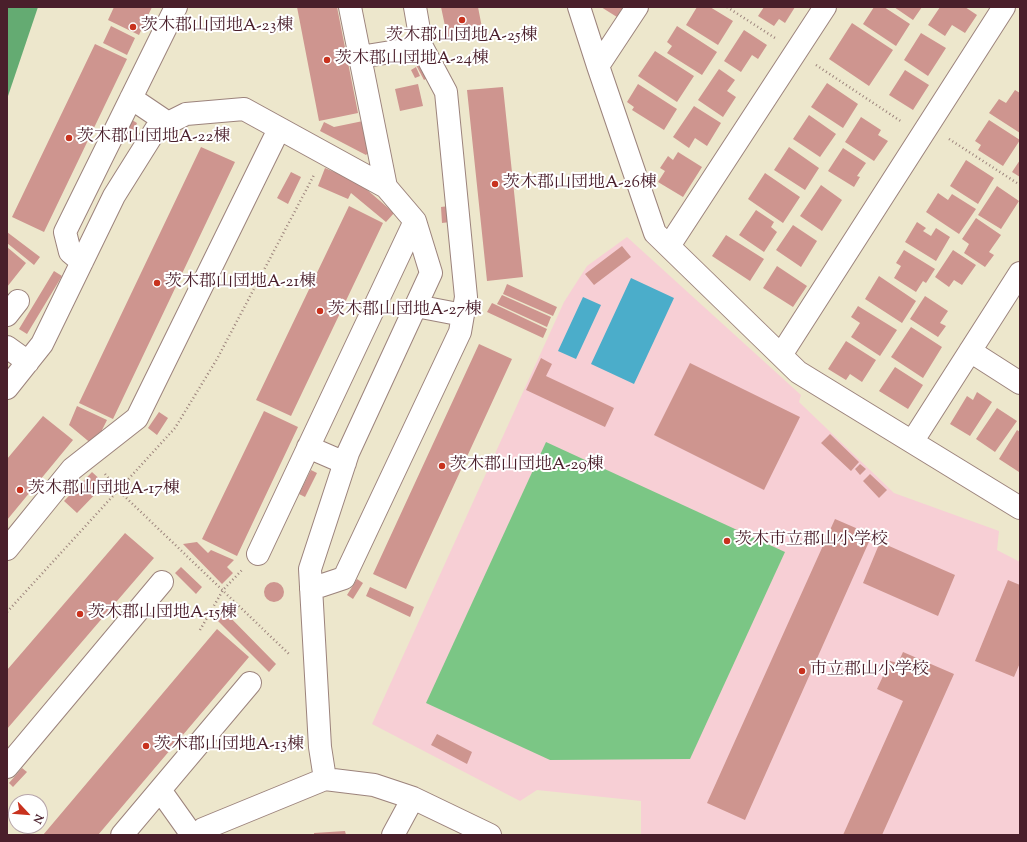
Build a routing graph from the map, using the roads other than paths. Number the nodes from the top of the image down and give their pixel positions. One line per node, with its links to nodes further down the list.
1 (176, 7): 11 (street)
2 (350, 7): 9 (street)
3 (415, 7): 8 (street)
4 (580, 7): 10 (street)
5 (637, 7): 10 (street)
6 (825, 7): 16 (street)
7 (1004, 7): 23 (street)
8 (422, 47): 9 (street); 20 (street)
9 (360, 57): 14 (street)
10 (598, 66): 16 (street)
11 (131, 98): 12 (street); 17 (street)
12 (168, 123): 13 (street); 17 (street)
13 (279, 129): 14 (street); 31 (street)
14 (386, 187): 15 (street)
15 (415, 221): 19 (street); 28 (street)
16 (669, 246): 23 (street)
17 (82, 262): 24 (street)
18 (1020, 274): 22 (street)
19 (416, 306): 20 (street); 29 (street)
20 (463, 315): 34 (street)
21 (7, 347): 24 (street)
22 (970, 351): 25 (street); 27 (street)
23 (781, 355): 27 (street)
24 (28, 362): 26 (street)
25 (1020, 383)
26 (7, 388)
27 (912, 442): 30 (street)
28 (308, 447): 29 (street); 32 (street)
29 (345, 463): 34 (street)
30 (1020, 508)
31 (7, 549)
32 (258, 554)
33 (162, 582): 36 (street)
34 (311, 589): 37 (street)
35 (250, 683): 38 (street)
36 (7, 767)
37 (325, 779): 39 (street); 42 (street)
38 (160, 790): 40 (street); 41 (street)
39 (412, 798): 43 (street); 44 (street)
40 (122, 835)
41 (192, 835)
42 (196, 835)
43 (393, 835)
44 (490, 835)

